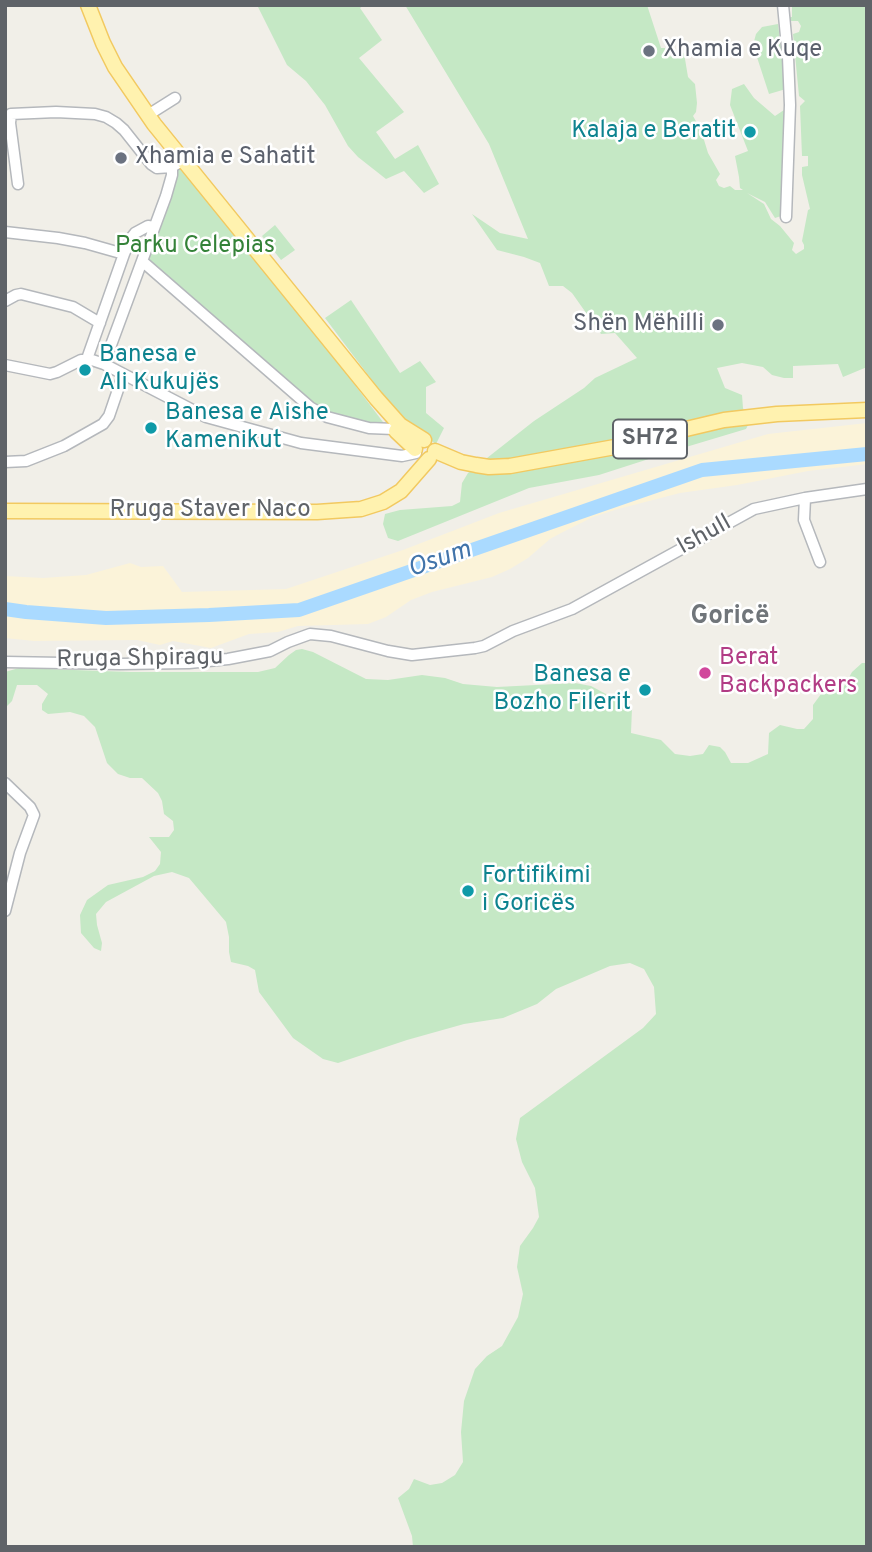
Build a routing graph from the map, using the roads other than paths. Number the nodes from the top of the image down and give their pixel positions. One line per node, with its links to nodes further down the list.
1 (88, 5): 5 (main road, SH72)
2 (783, 5): 9 (street)
3 (175, 98): 5 (street)
4 (8, 109): 6 (street); 7 (street)
5 (148, 115): 7 (main road, SH72)
6 (8, 139): 8 (street)
7 (177, 163): 10 (street); 16 (main road, SH72)
8 (18, 184)
9 (786, 217)
10 (154, 227): 12 (street); 13 (street)
11 (5, 232): 12 (street)
12 (124, 254): 15 (street)
13 (142, 261): 18 (street); 22 (street)
14 (5, 302): 15 (street)
15 (100, 323): 17 (street)
16 (333, 346): 22 (main road, SH72); 23 (main road, SH72)
17 (87, 359): 18 (street); 19 (street)
18 (104, 364): 20 (street)
19 (5, 365)
20 (123, 375): 23 (street); 24 (street)
21 (867, 410): 23 (main road, SH72)
22 (394, 429): 23 (main road, SH72)
23 (423, 451): 27 (main road, Rruga Staver Naco)
24 (5, 462)
25 (867, 489): 26 (street, Ishull)
26 (804, 498): 28 (street); 29 (street, Ishull)
27 (5, 511)
28 (820, 562)
29 (556, 616): 30 (street, Rruga Shpiragu)
30 (5, 662)
31 (5, 783): 32 (street)
32 (5, 911)

